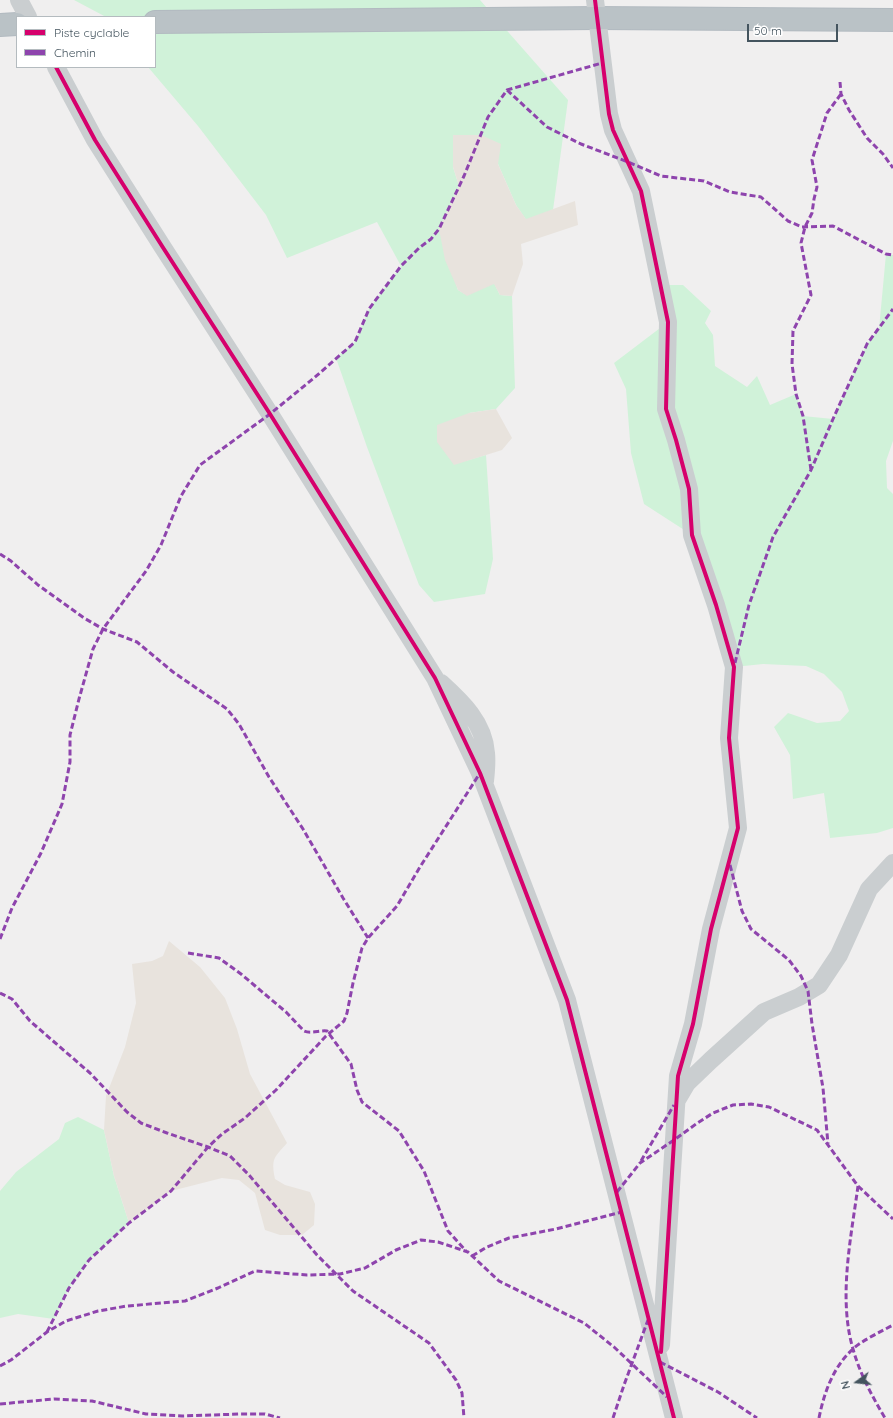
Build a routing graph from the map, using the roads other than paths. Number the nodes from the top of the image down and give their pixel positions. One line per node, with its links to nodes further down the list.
1 (19, 0): 3 (street)
2 (596, 9): 4 (highway); 5 (highway); 10 (street)
3 (27, 16)
4 (893, 20)
5 (156, 22)
6 (16, 24): 7 (highway)
7 (0, 25)
8 (57, 68): 11 (street)
9 (893, 863): 10 (street)
10 (677, 1100): 11 (street)
11 (660, 1362): 12 (street)
12 (674, 1418)

